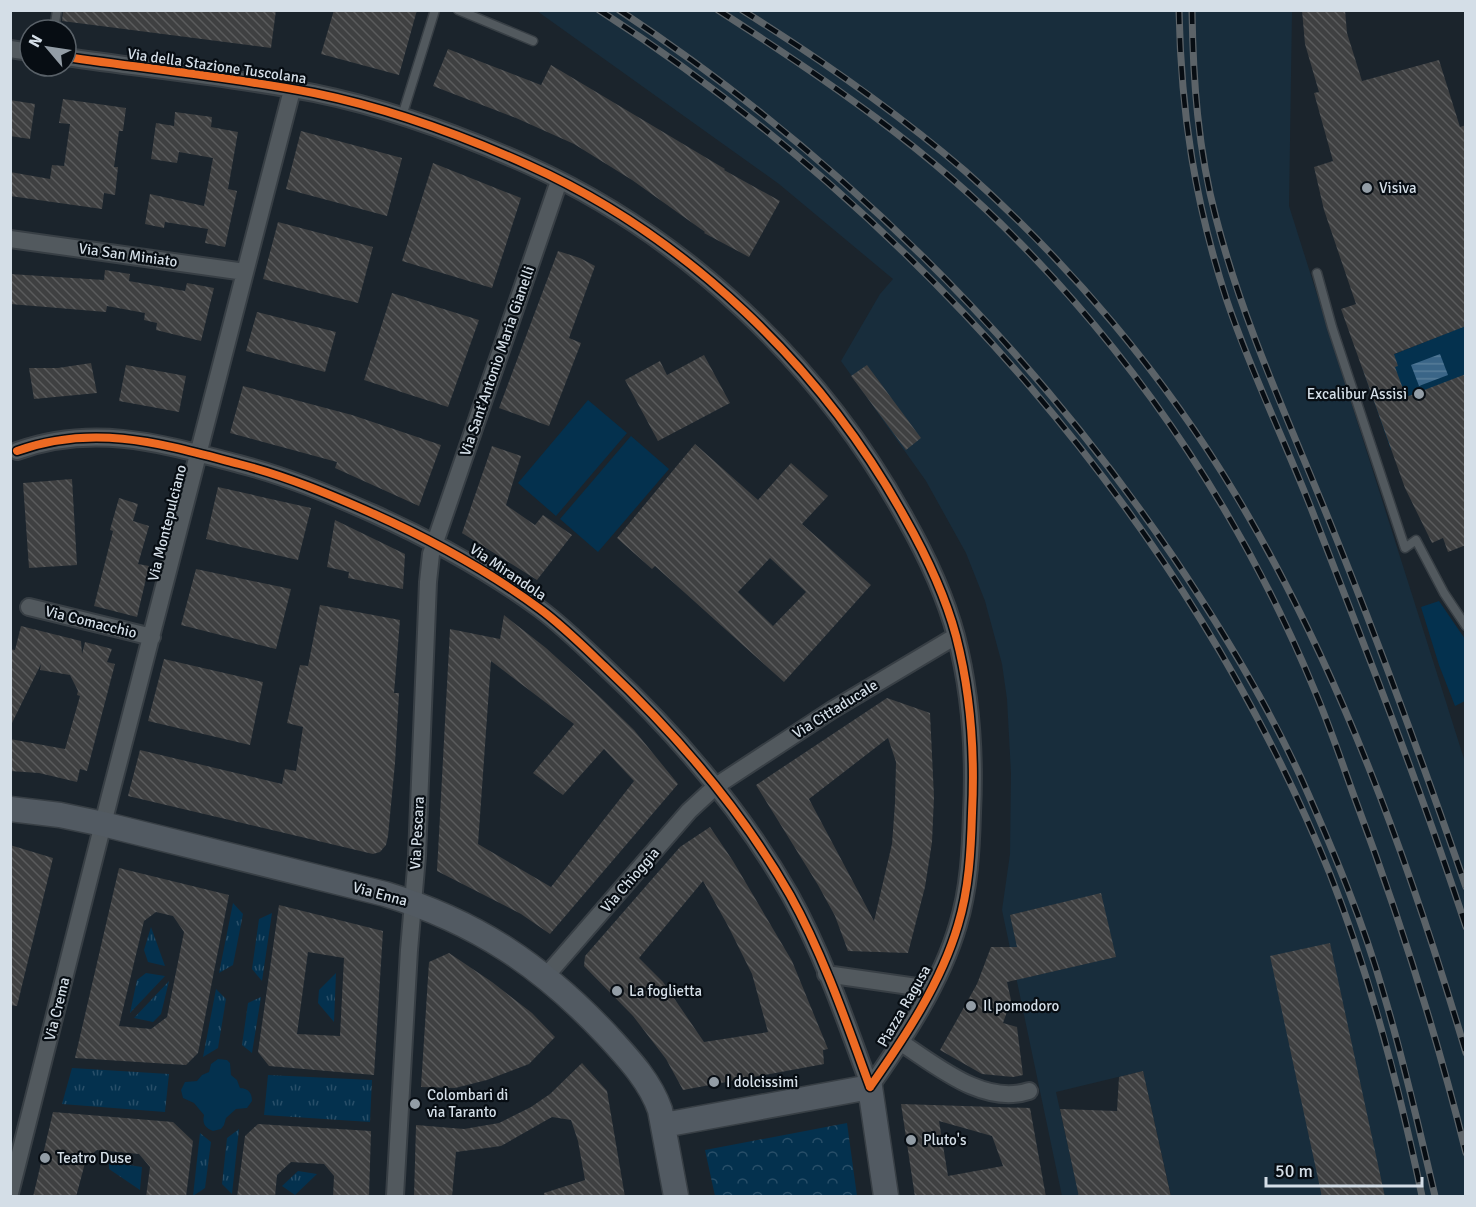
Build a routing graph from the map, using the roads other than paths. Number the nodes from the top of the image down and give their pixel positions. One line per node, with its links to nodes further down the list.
1 (435, 10): 6 (lane)
2 (458, 10): 3 (lane)
3 (533, 41)
4 (78, 59): 5 (street, Via della Stazione Tuscolana)
5 (292, 90): 6 (street, Via della Stazione Tuscolana); 9 (street, Via Montepulciano)
6 (402, 116): 7 (street, Via della Stazione Tuscolana)
7 (559, 181): 13 (street, Via Sant'Antonio Maria Gianelli); 16 (street, Via della Stazione Tuscolana)
8 (10, 239): 9 (street, Via San Miniato)
9 (245, 273): 12 (street, Via Montepulciano)
10 (1317, 273): 15 (lane)
11 (17, 451): 12 (street, Via Mirandola)
12 (200, 453): 13 (street, Via Mirandola); 17 (street, Via Montepulciano)
13 (434, 542): 18 (street, Via Mirandola); 21 (street, Via Pescara)
14 (29, 607): 17 (street, Via Comacchio)
15 (1466, 626)
16 (956, 636): 18 (street, Via Cittaducale); 22 (street, Via della Stazione Tuscolana)
17 (152, 637): 20 (street, Via Montepulciano)
18 (716, 786): 23 (street, Via Mirandola); 24 (street, Via Chioggia)
19 (10, 809): 20 (main road, Via Enna)
20 (103, 824): 21 (main road, Via Enna); 30 (street, Via Crema)
21 (413, 903): 24 (main road, Via Enna); 31 (street, Via Pescara)
22 (948, 955): 25 (street, Piazza Ragusa)
23 (826, 974): 25 (street, Piazza Ragusa); 27 (street, Piazza Ragusa)
24 (546, 976): 29 (main road, Via Enna)
25 (931, 989): 26 (street, Piazza Ragusa)
26 (900, 1042): 27 (street, Piazza Ragusa); 28 (street)
27 (870, 1088): 29 (main road); 33 (main road, Piazza Ragusa)
28 (1029, 1091)
29 (664, 1125): 32 (main road)
30 (10, 1193)
31 (395, 1197)
32 (676, 1197)
33 (886, 1197)

